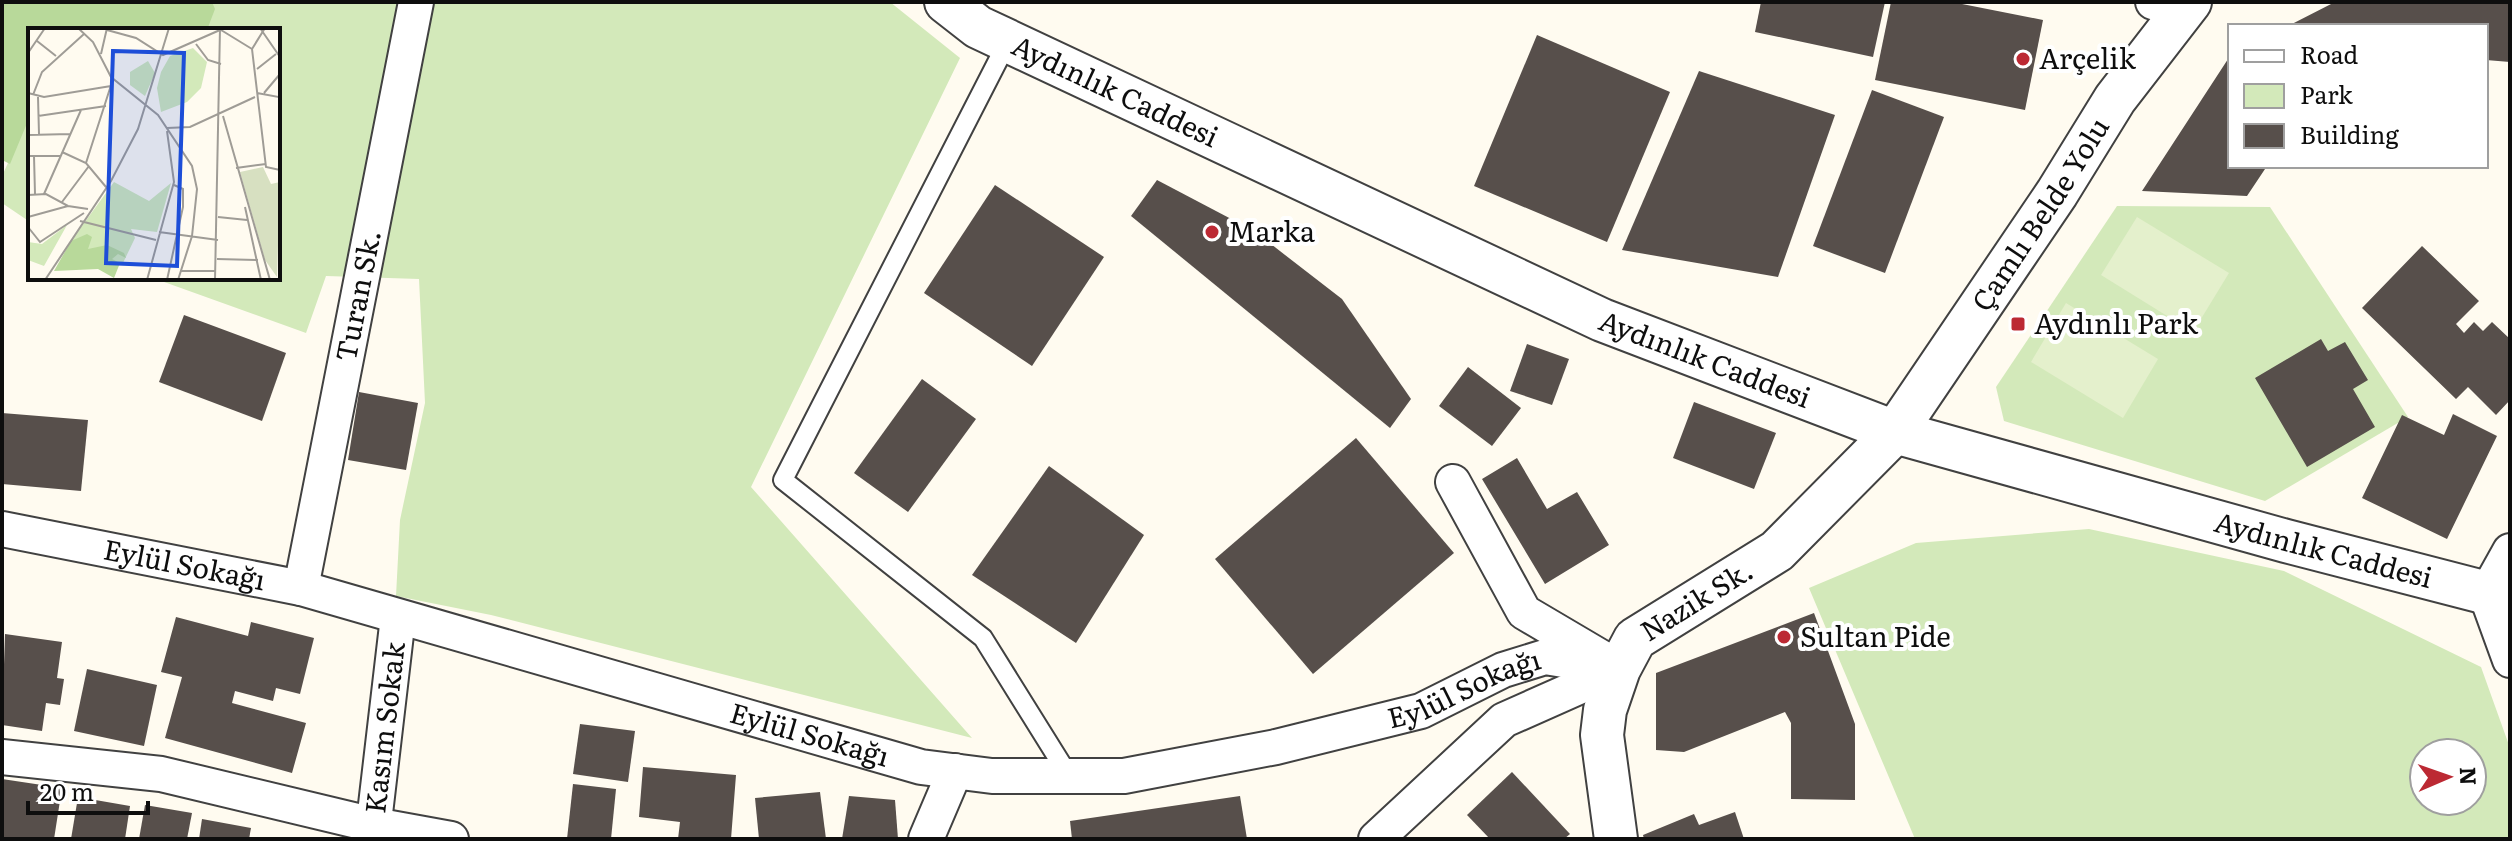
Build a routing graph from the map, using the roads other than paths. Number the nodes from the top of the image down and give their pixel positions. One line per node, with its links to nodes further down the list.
1 (416, 2): 9 (street, Turan Sk.)
2 (946, 2): 4 (street, Aydınlık Caddesi)
3 (2175, 5): 5 (street, Çamlı Belde Yolu)
4 (1008, 41): 5 (street, Aydınlık Caddesi); 16 (lane)
5 (1895, 432): 10 (street, Aydınlık Caddesi); 13 (street, Nazik Sk.)
6 (1453, 482): 13 (street)
7 (2, 529): 9 (street, Eylül Sokağı)
8 (2510, 551): 10 (street)
9 (301, 588): 11 (street, Eylül Sokağı)
10 (2498, 596): 12 (street)
11 (398, 617): 15 (street, Eylül Sokağı); 17 (street, Kasım Sokak)
12 (2510, 660)
13 (1619, 669): 16 (street, Eylül Sokağı); 20 (street, Nazik Sk.); 21 (street)
14 (2, 757): 17 (street)
15 (955, 771): 16 (street, Eylül Sokağı); 19 (street)
16 (1069, 776)
17 (373, 832): 18 (street)
18 (451, 839)
19 (926, 839)
20 (1376, 839)
21 (1616, 839)

